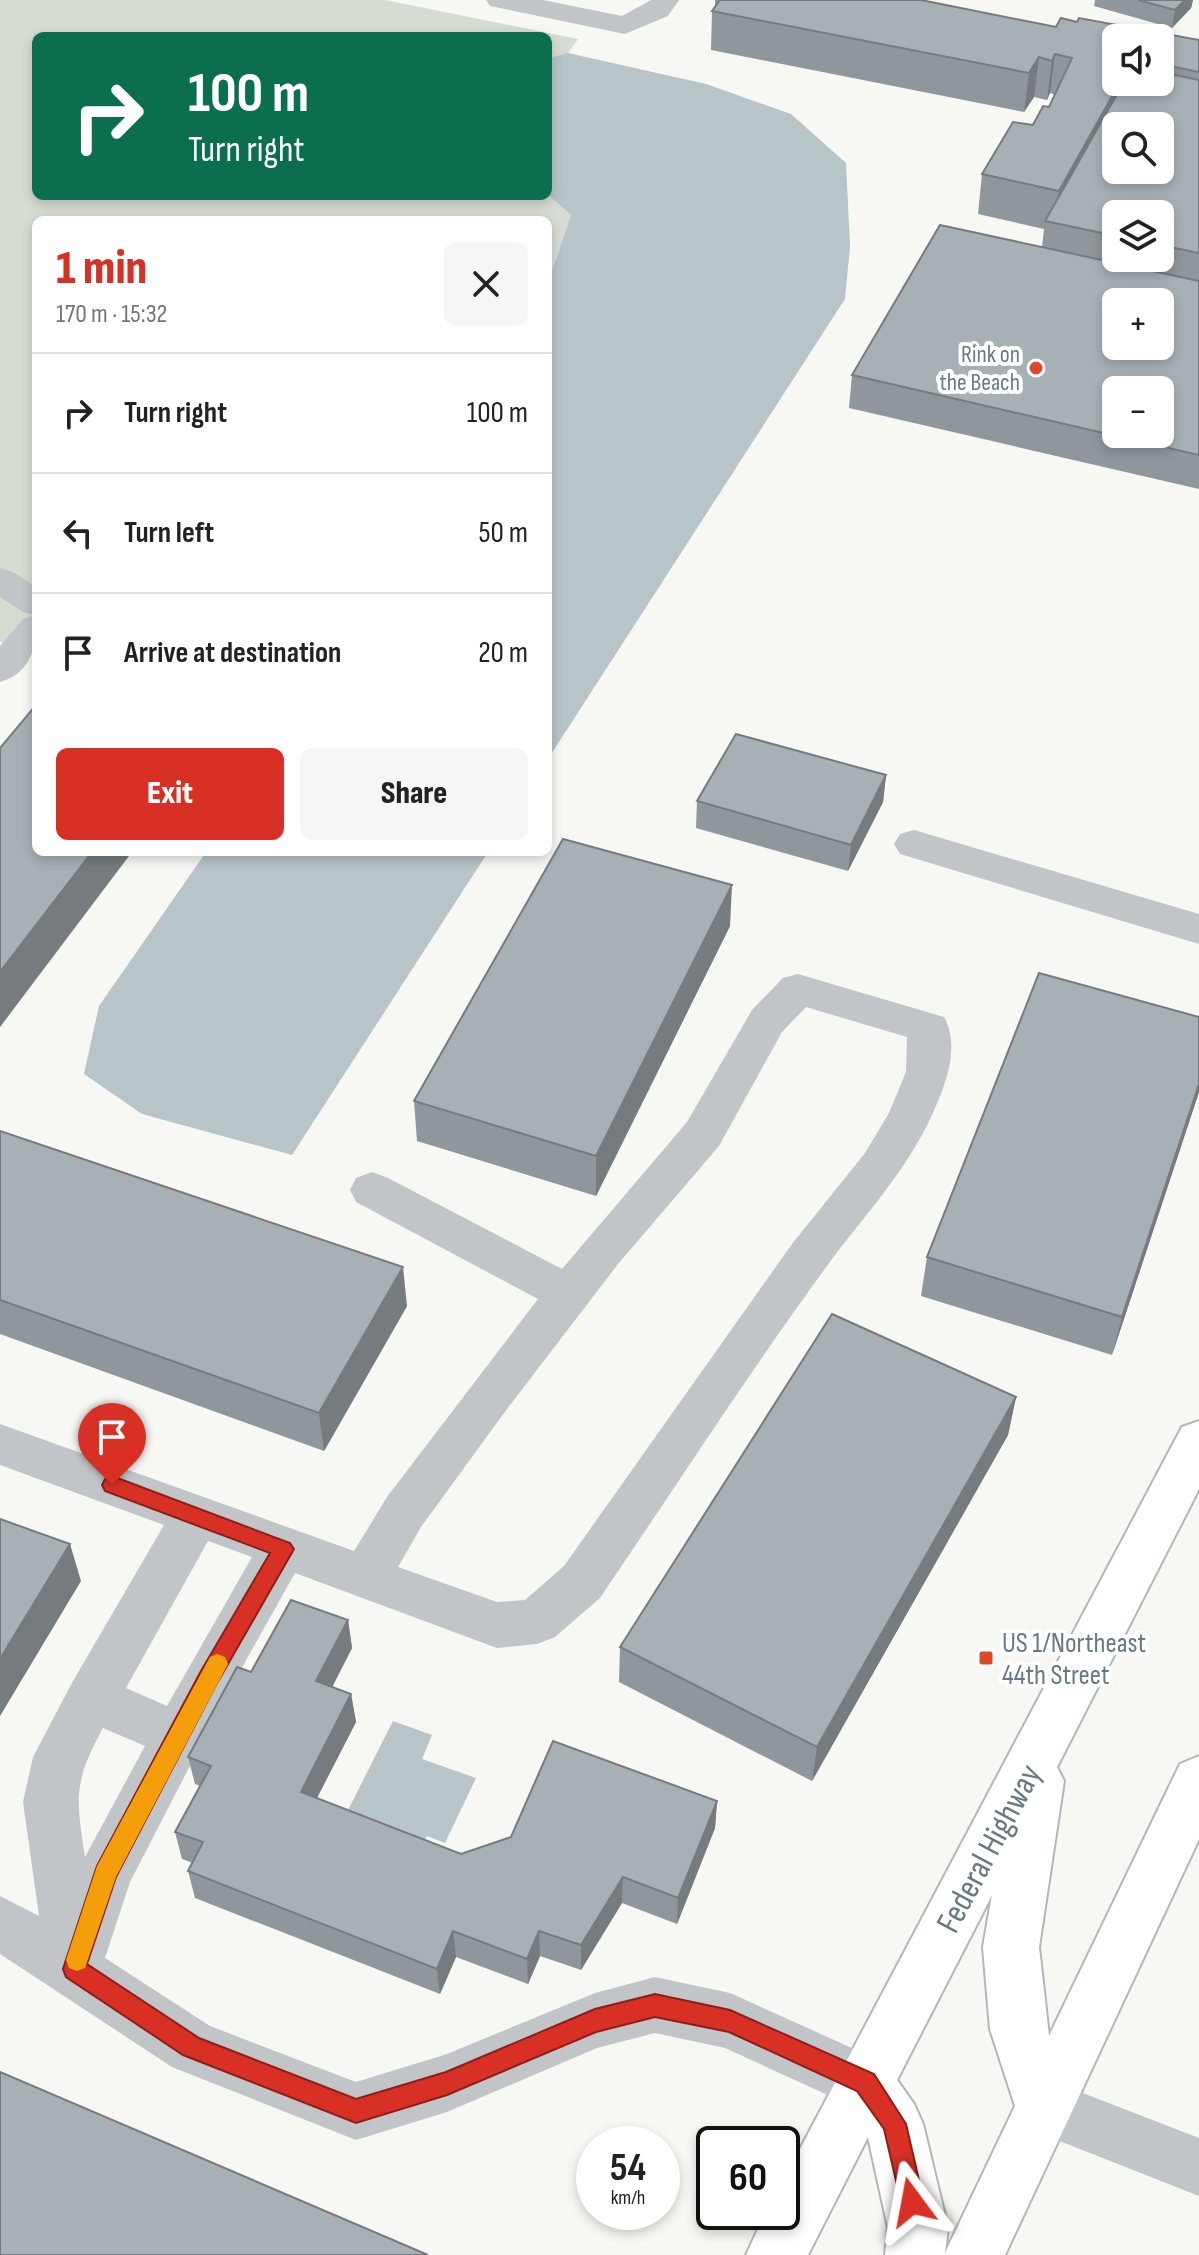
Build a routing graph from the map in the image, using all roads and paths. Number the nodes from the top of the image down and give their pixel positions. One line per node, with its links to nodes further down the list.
1 (500, 0): 2 (street)
2 (665, 0)
3 (0, 580): 4 (street)
4 (32, 601)
5 (32, 632): 6 (street)
6 (0, 670)
7 (914, 844): 8 (street)
8 (1199, 929)
9 (372, 1190): 10 (street)
10 (569, 1294): 15 (street); 15 (street)
11 (1199, 1441): 18 (main road, Federal Highway)
12 (0, 1444): 13 (street)
13 (196, 1516): 14 (street); 16 (street)
14 (283, 1549): 15 (street); 17 (street)
15 (365, 1577)
16 (91, 1698): 17 (street); 21 (street)
17 (179, 1736): 21 (street)
18 (1043, 1743): 22 (main road, Federal Highway); 23 (main road)
19 (1199, 1781): 23 (main road)
20 (0, 1922): 21 (street)
21 (74, 1969): 22 (street)
22 (865, 2083): 25 (main road, Federal Highway); 26 (main road)
23 (1044, 2107): 24 (street); 27 (main road)
24 (1199, 2167)
25 (776, 2255)
26 (915, 2255)
27 (974, 2255)

